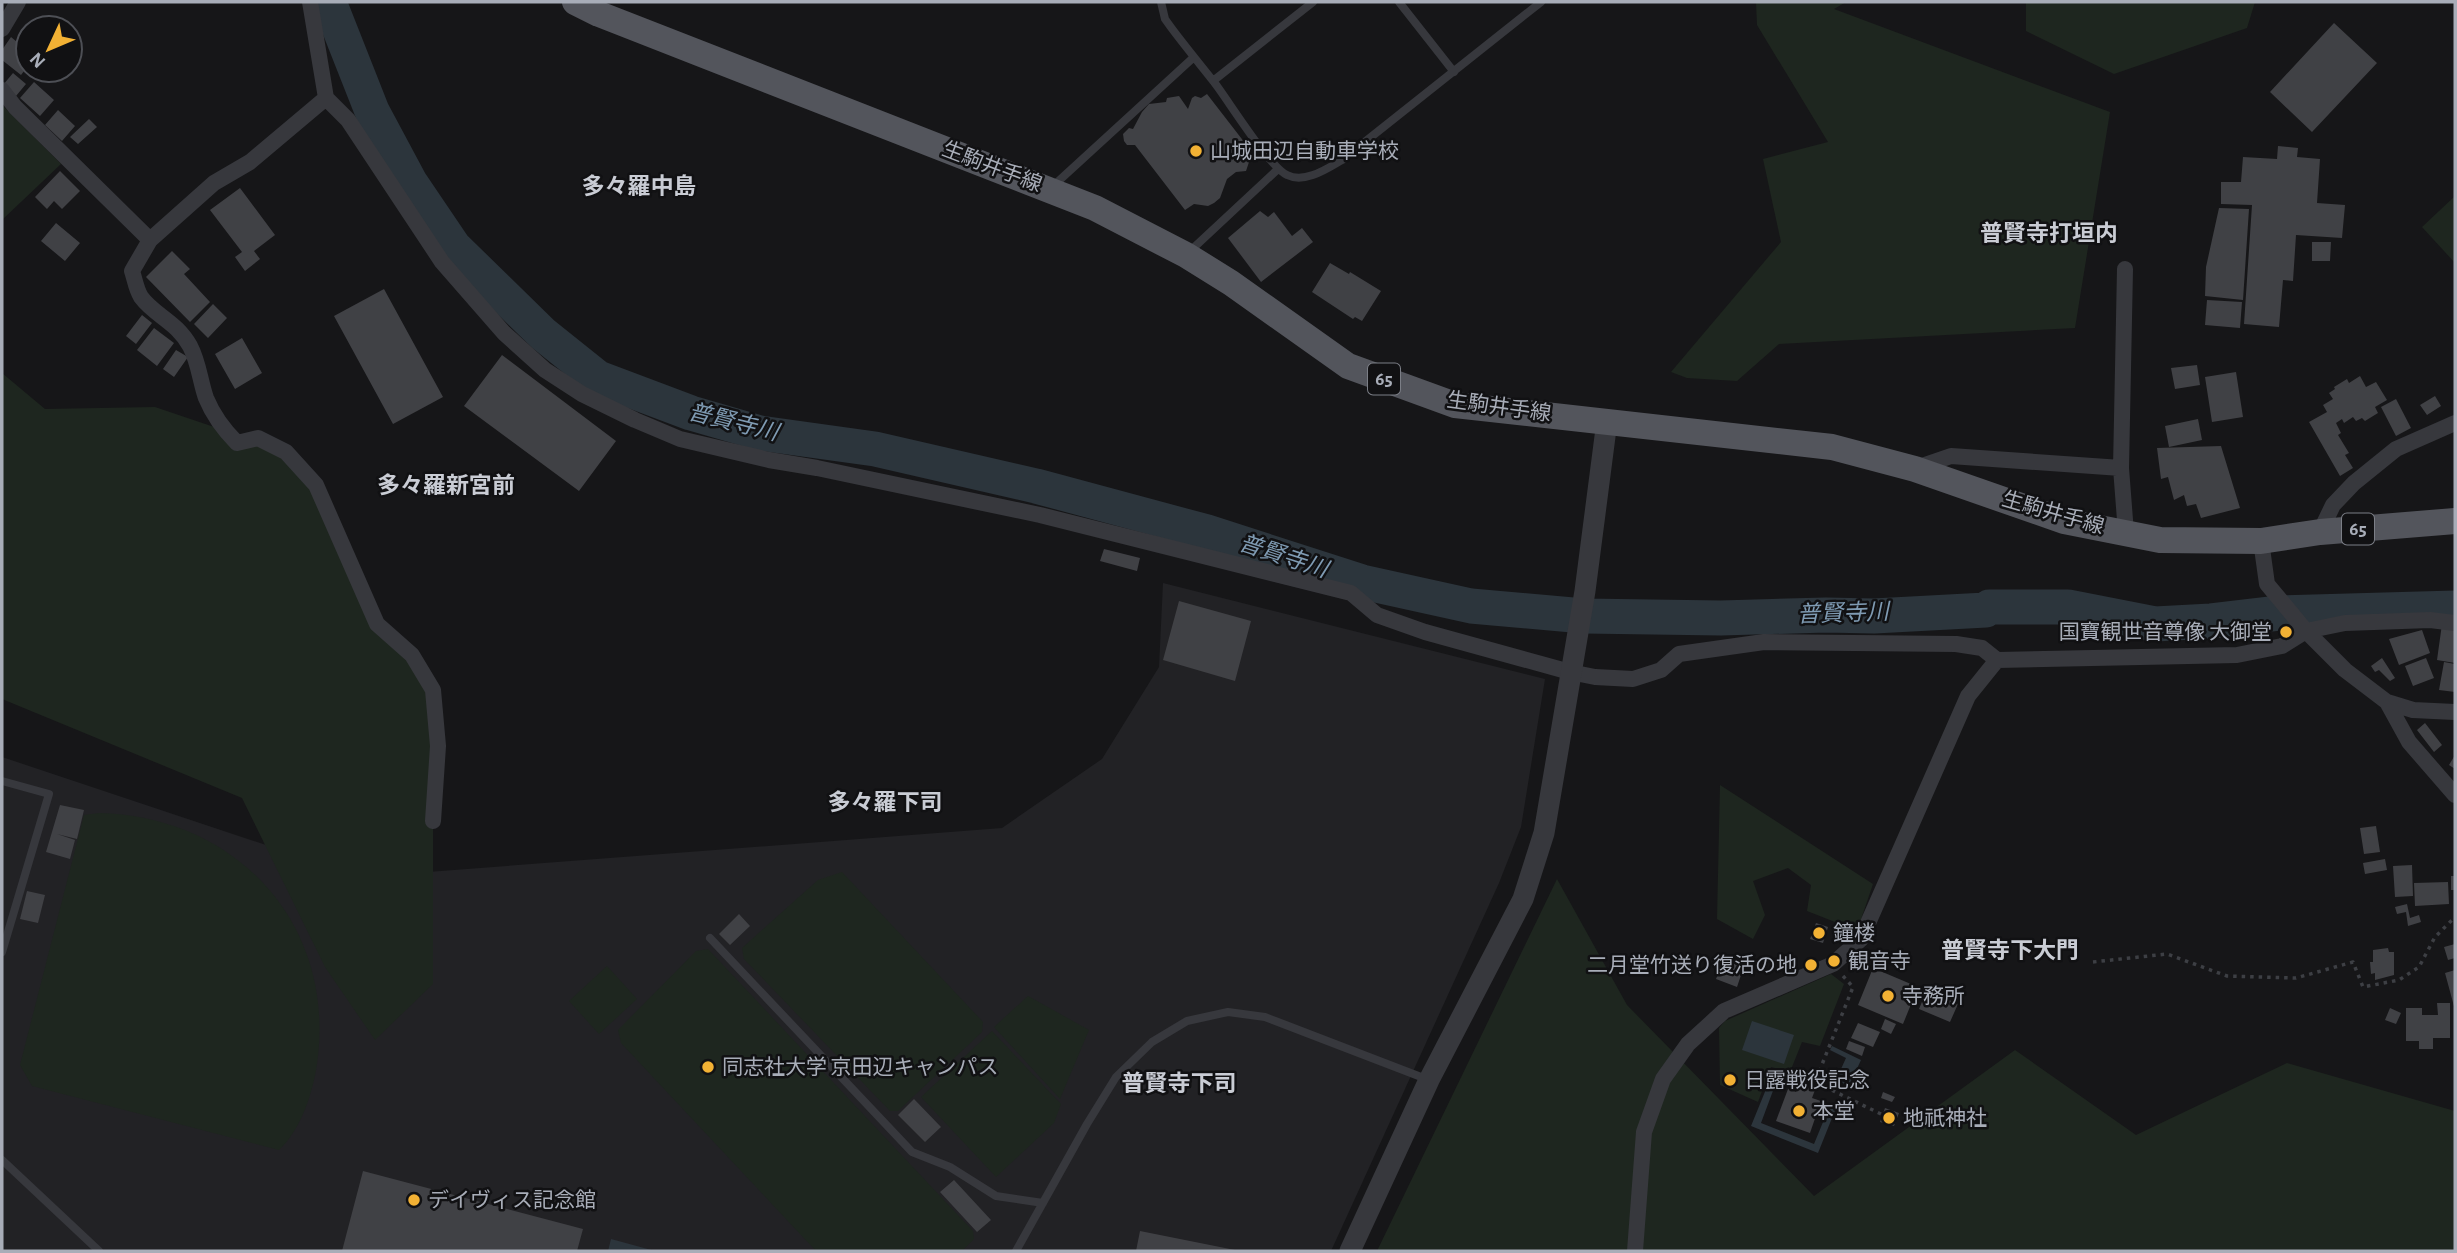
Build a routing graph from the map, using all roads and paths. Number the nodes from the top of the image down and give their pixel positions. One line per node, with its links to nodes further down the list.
1 (310, 2): 13 (street)
2 (575, 2): 15 (main road, 生駒井手線 / 65)
3 (1161, 2): 9 (lane)
4 (1313, 2): 11 (lane)
5 (1399, 2): 10 (lane)
6 (1541, 2): 10 (lane)
7 (11, 5): 8 (street)
8 (2, 29)
9 (1194, 57): 11 (lane); 15 (lane)
10 (1454, 72): 14 (lane)
11 (1213, 81): 14 (lane)
12 (2, 90): 16 (street)
13 (326, 98): 16 (street); 30 (street)
14 (1278, 169): 17 (lane)
15 (1050, 189): 17 (main road, 生駒井手線 / 65)
16 (150, 240): 35 (street)
17 (1186, 255): 19 (main road, 生駒井手線 / 65)
18 (2125, 270): 22 (street)
19 (1607, 421): 21 (main road, 生駒井手線 / 65); 30 (street)
20 (2455, 423): 24 (street)
21 (1915, 468): 22 (street); 25 (main road, 生駒井手線 / 65)
22 (2121, 468): 25 (street)
23 (2455, 521): 24 (main road, 生駒井手線 / 65)
24 (2320, 532): 26 (main road, 生駒井手線 / 65)
25 (2126, 533): 26 (main road, 生駒井手線 / 65)
26 (2261, 541): 28 (street)
27 (2455, 623): 28 (street)
28 (2306, 631): 29 (street); 31 (street)
29 (1997, 660): 30 (street); 40 (street)
30 (1572, 665): 41 (street)
31 (2387, 702): 32 (street); 34 (street)
32 (2455, 712)
33 (2, 781): 38 (lane)
34 (2455, 795)
35 (433, 821)
36 (2455, 917): 39 (path)
37 (710, 938): 44 (lane)
38 (2, 951)
39 (2092, 962)
40 (1833, 964): 42 (path); 48 (street)
41 (1429, 1080): 44 (lane); 47 (street)
42 (1883, 1115)
43 (2, 1160): 45 (lane)
44 (1043, 1203): 46 (lane)
45 (100, 1251)
46 (1016, 1251)
47 (1350, 1251)
48 (1635, 1251)

